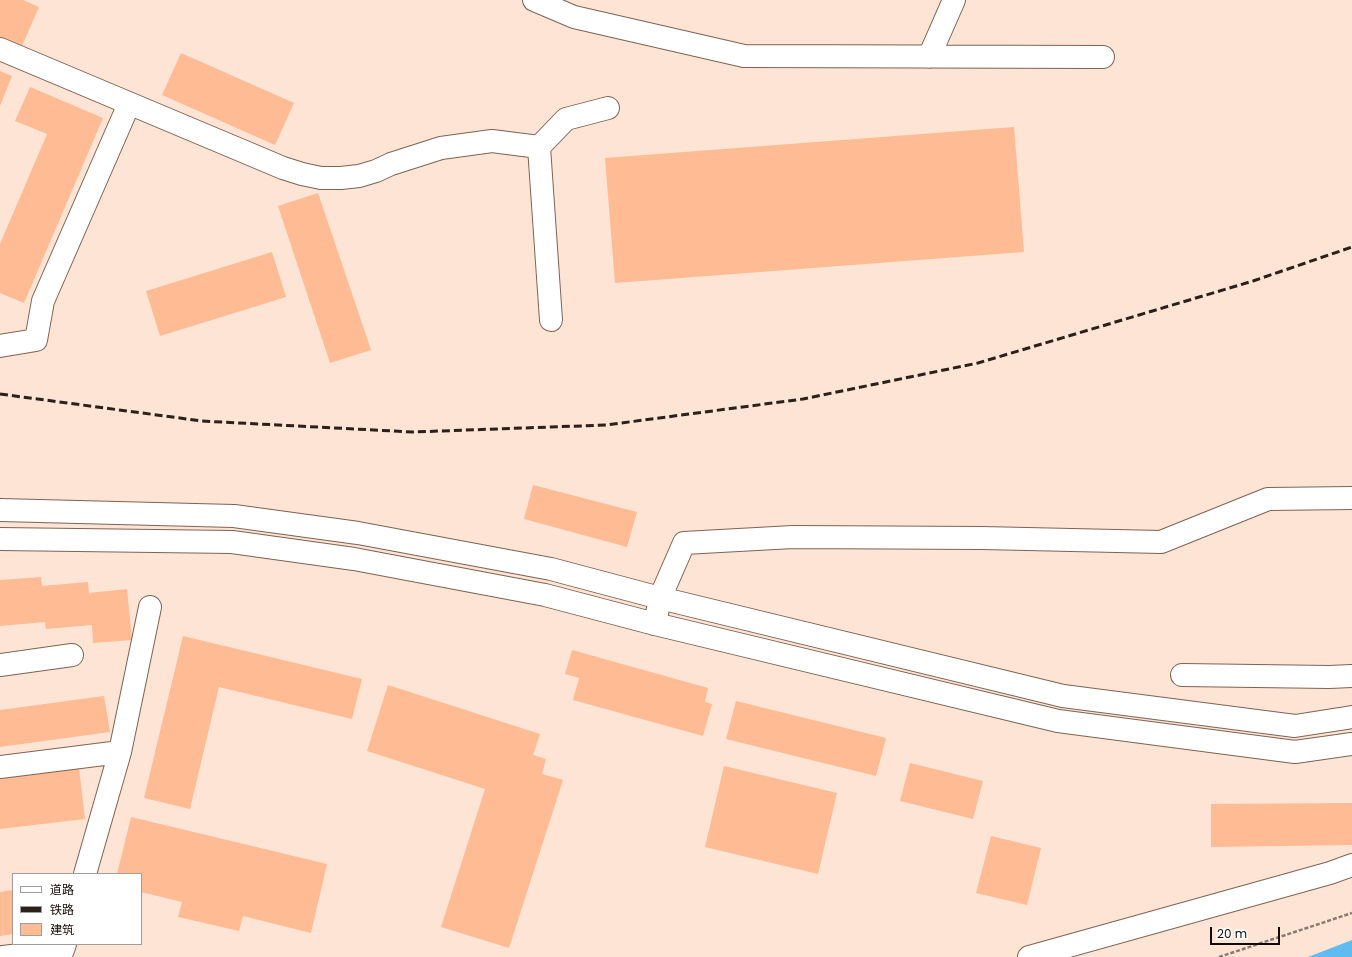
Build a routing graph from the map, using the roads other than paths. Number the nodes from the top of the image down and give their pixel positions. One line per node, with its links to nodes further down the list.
1 (534, 0): 4 (main road)
2 (955, 1): 4 (main road)
3 (0, 49): 6 (main road)
4 (929, 57): 5 (main road)
5 (1103, 57)
6 (129, 104): 8 (main road); 10 (main road)
7 (608, 108): 8 (main road)
8 (539, 147): 9 (main road)
9 (551, 320)
10 (0, 346)
11 (1352, 498): 14 (main road)
12 (0, 510): 14 (main road)
13 (0, 539): 16 (main road)
14 (660, 598): 16 (main road); 21 (main road)
15 (150, 607): 23 (main road)
16 (655, 624): 22 (main road)
17 (72, 655): 18 (main road)
18 (0, 665)
19 (1182, 674): 20 (main road)
20 (1352, 676)
21 (1352, 716)
22 (1352, 744)
23 (120, 752): 24 (main road); 26 (main road)
24 (0, 767)
25 (1352, 865): 29 (main road)
26 (85, 873)
27 (65, 945): 28 (main road)
28 (3, 957)
29 (1029, 957)

